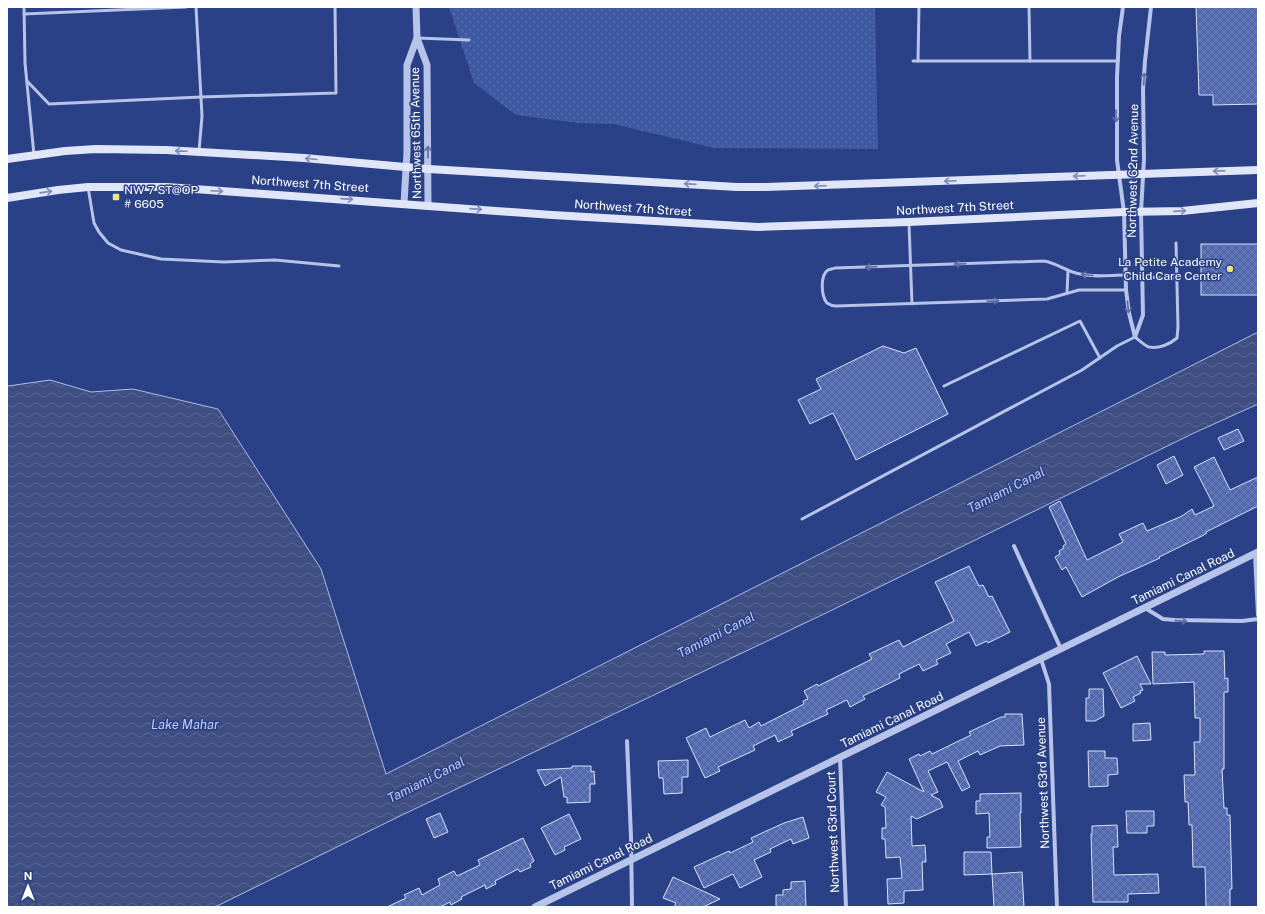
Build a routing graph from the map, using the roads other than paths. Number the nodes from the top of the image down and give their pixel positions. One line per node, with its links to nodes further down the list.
1 (24, 7): 10 (lane)
2 (186, 7): 10 (lane)
3 (196, 7): 18 (lane)
4 (335, 7): 18 (lane)
5 (416, 7): 11 (street, Northwest 65th Avenue)
6 (919, 7): 14 (lane)
7 (1029, 7): 15 (lane)
8 (1123, 7): 16 (street, Northwest 62nd Avenue)
9 (1151, 7): 26 (street, Northwest 62nd Avenue, one-way to 9)
10 (24, 14): 17 (lane)
11 (417, 38): 12 (lane); 22 (street, Northwest 65th Avenue); 23 (street, Northwest 65th Avenue, one-way to 11)
12 (469, 40)
13 (913, 61): 14 (lane)
14 (918, 61): 15 (lane)
15 (1030, 61): 16 (lane)
16 (1118, 61): 25 (street, Northwest 62nd Avenue, one-way to 25)
17 (27, 81): 18 (lane); 20 (lane)
18 (201, 97): 19 (lane)
19 (199, 152): 20 (main road, Northwest 7th Street, one-way to 20); 22 (main road, Northwest 7th Street, one-way to 19)
20 (34, 155): 21 (main road, Northwest 7th Street)
21 (7, 159)
22 (406, 167): 23 (main road, Northwest 7th Street); 30 (street, Northwest 65th Avenue)
23 (428, 169): 25 (main road, Northwest 7th Street, one-way to 23); 31 (street, Northwest 65th Avenue)
24 (1258, 170): 26 (main road, Northwest 7th Street, one-way to 26)
25 (1118, 174): 26 (main road, Northwest 7th Street); 32 (street, Northwest 62nd Avenue)
26 (1143, 174): 33 (street, Northwest 62nd Avenue)
27 (88, 187): 28 (main road, Northwest 7th Street, one-way to 27); 30 (main road, Northwest 7th Street, one-way to 30); 36 (lane)
28 (7, 198)
29 (1258, 202): 33 (main road, Northwest 7th Street, one-way to 29)
30 (404, 203): 31 (main road, Northwest 7th Street)
31 (428, 205): 34 (main road, Northwest 7th Street, one-way to 34)
32 (1124, 212): 33 (main road, Northwest 7th Street); 34 (main road, Northwest 7th Street); 39 (street, Northwest 62nd Avenue)
33 (1141, 212): 40 (street, Northwest 62nd Avenue)
34 (909, 222): 37 (lane)
35 (1176, 243): 41 (lane)
36 (339, 266)
37 (910, 266): 38 (lane, one-way to 37); 44 (lane); 44 (lane, one-way to 44)
38 (1068, 271): 39 (lane, one-way to 38); 43 (lane)
39 (1126, 275): 42 (street, Northwest 62nd Avenue)
40 (1143, 277): 41 (lane); 45 (street, Northwest 62nd Avenue)
41 (1177, 278): 45 (lane)
42 (1126, 290): 43 (lane); 45 (street, Northwest 62nd Avenue, one-way to 45)
43 (1067, 293): 44 (lane, one-way to 43)
44 (912, 304)
45 (1135, 337): 46 (lane)
46 (1100, 358): 47 (lane); 48 (lane)
47 (944, 386)
48 (802, 519)
49 (1014, 546): 54 (street)
50 (1256, 553): 51 (street, Tamiami Canal Road); 52 (street)
51 (1145, 608): 53 (street, one-way to 53); 54 (street, Tamiami Canal Road)
52 (1258, 616)
53 (1258, 619)
54 (1061, 649): 55 (street, Tamiami Canal Road)
55 (1041, 659): 57 (street, Tamiami Canal Road); 62 (street, Northwest 63rd Avenue)
56 (627, 742): 58 (street)
57 (840, 757): 58 (street, Tamiami Canal Road); 61 (street, Northwest 63rd Court)
58 (631, 860): 59 (street, Tamiami Canal Road); 60 (street)
59 (535, 907)
60 (632, 907)
61 (846, 907)
62 (1057, 907)

